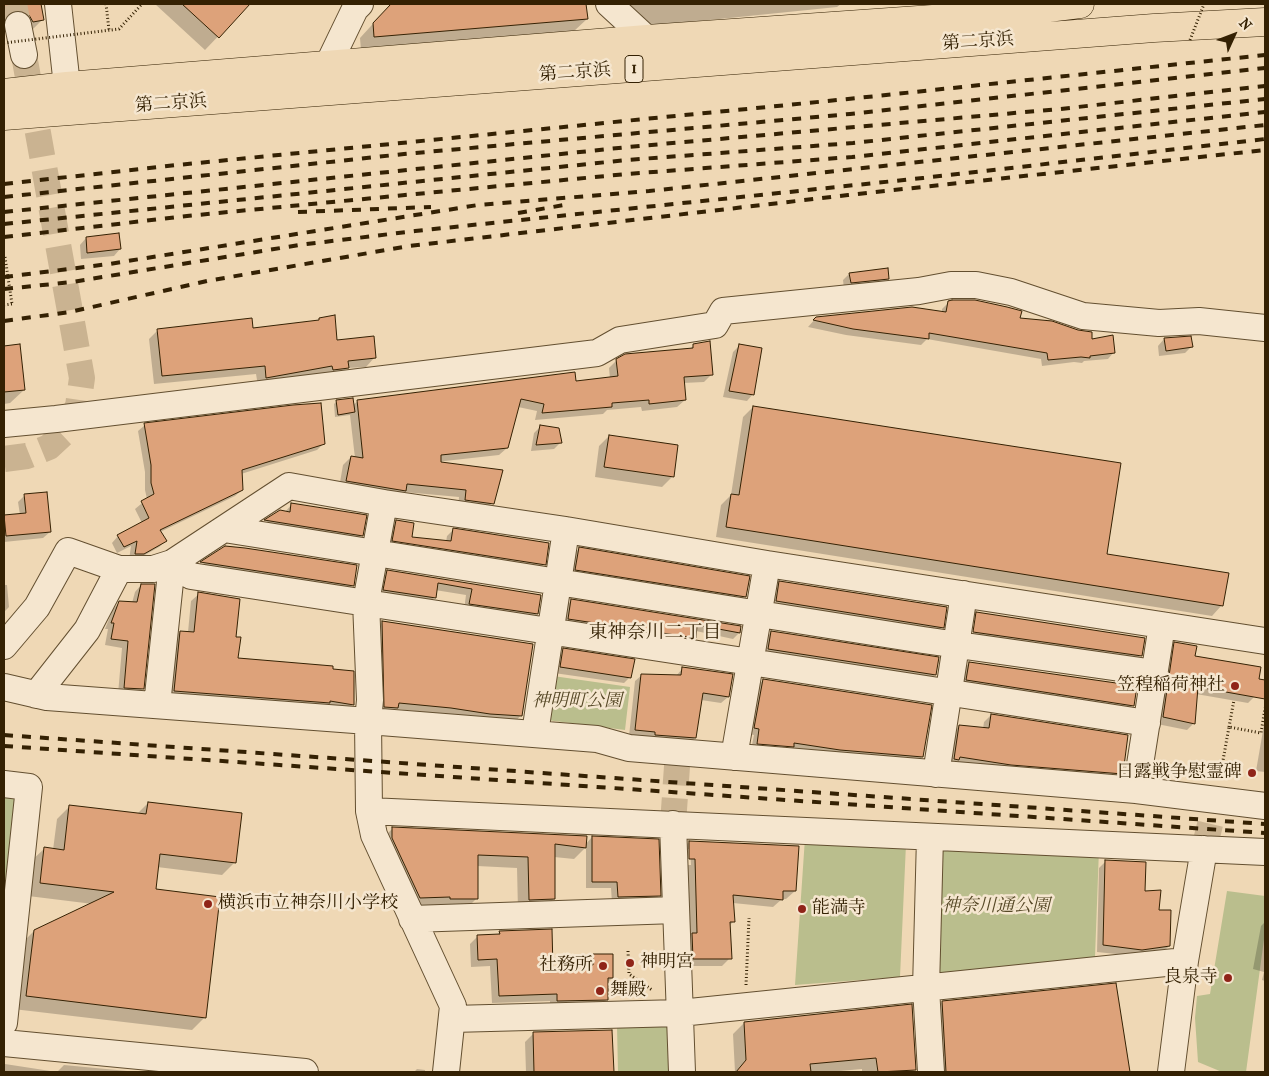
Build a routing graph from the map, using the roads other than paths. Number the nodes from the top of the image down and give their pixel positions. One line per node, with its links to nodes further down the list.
1 (58, 4): 8 (street)
2 (360, 4): 7 (street)
3 (609, 4): 6 (street)
4 (1080, 4): 6 (highway, 第二京浜 / 1)
5 (1265, 22): 10 (highway, 第二京浜 / 1)
6 (647, 39): 7 (highway, 第二京浜 / 1)
7 (328, 65): 8 (highway, 第二京浜 / 1)
8 (67, 86): 9 (highway, 第二京浜 / 1)
9 (4, 93)
10 (4, 116)
11 (1265, 328): 12 (street)
12 (4, 424)
13 (384, 503): 14 (street); 15 (street); 16 (street)
14 (224, 529): 16 (street); 17 (street)
15 (566, 530): 18 (street); 20 (street)
16 (375, 552): 20 (street); 22 (street)
17 (172, 563): 19 (street); 22 (street); 34 (street)
18 (767, 564): 21 (street); 23 (street)
19 (119, 569): 28 (street); 33 (street)
20 (558, 582): 23 (street); 25 (street)
21 (964, 594): 24 (street); 27 (street)
22 (366, 602): 25 (street); 35 (street)
23 (758, 614): 27 (street); 29 (street)
24 (1162, 625): 26 (street); 30 (street)
25 (550, 631): 29 (street); 37 (street)
26 (1265, 641)
27 (956, 645): 30 (street); 32 (street)
28 (4, 646)
29 (750, 662): 32 (street); 38 (street)
30 (1155, 673): 36 (street)
31 (4, 687): 33 (street)
32 (948, 692): 36 (street); 39 (street)
33 (36, 695): 34 (street)
34 (157, 705): 35 (street)
35 (368, 721): 37 (street); 43 (street)
36 (1147, 723): 41 (street)
37 (535, 733): 38 (street)
38 (734, 757): 39 (street)
39 (936, 774): 41 (street)
40 (4, 784): 51 (street)
41 (1136, 790): 42 (street)
42 (1265, 806)
43 (369, 810): 44 (street); 49 (street)
44 (673, 824): 45 (street); 48 (street)
45 (930, 838): 46 (street); 52 (street)
46 (1204, 849): 47 (street); 50 (street)
47 (1265, 852)
48 (676, 910): 49 (street); 53 (street)
49 (412, 919): 54 (street)
50 (1184, 961): 52 (street); 61 (street)
51 (6, 972): 55 (street)
52 (926, 988): 53 (street); 60 (street)
53 (679, 1010): 54 (street); 59 (street)
54 (452, 1019): 58 (street)
55 (4, 1022)
56 (4, 1043): 57 (street)
57 (305, 1072)
58 (446, 1072)
59 (682, 1072)
60 (931, 1072)
61 (1171, 1072)

